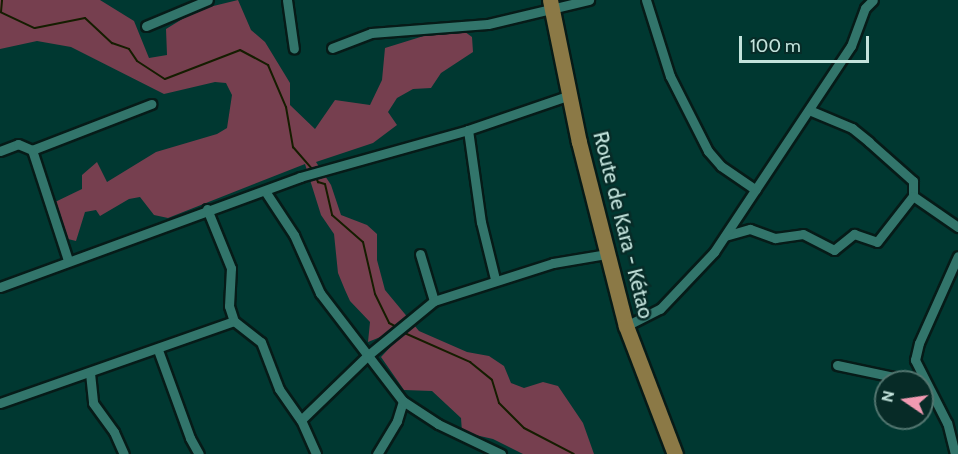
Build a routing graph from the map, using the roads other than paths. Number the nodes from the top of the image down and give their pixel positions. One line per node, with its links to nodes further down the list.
1 (208, 0): 8 (street)
2 (287, 0): 10 (street)
3 (589, 0): 6 (street)
4 (646, 0): 17 (street)
5 (873, 0): 7 (street)
6 (550, 4): 9 (street); 11 (main road, Route de Kara - Kétao)
7 (863, 4): 13 (street)
8 (146, 26)
9 (332, 48)
10 (294, 49)
11 (570, 95): 14 (street); 24 (main road, Route de Kara - Kétao)
12 (152, 104): 15 (street)
13 (809, 110): 17 (street); 19 (street)
14 (468, 130): 18 (street); 27 (street)
15 (32, 150): 16 (street); 26 (street)
16 (0, 152)
17 (756, 189): 22 (street)
18 (265, 190): 20 (street); 33 (street)
19 (913, 196): 21 (street); 22 (street)
20 (207, 208): 26 (street); 30 (street)
21 (958, 227)
22 (725, 236): 31 (street)
23 (420, 254): 29 (street)
24 (607, 254): 27 (street); 31 (main road, Route de Kara - Kétao)
25 (958, 256): 35 (street)
26 (68, 260): 28 (street)
27 (495, 279): 29 (street)
28 (0, 286)
29 (434, 300): 33 (street)
30 (234, 321): 32 (street); 41 (street)
31 (626, 326): 47 (main road, Route de Kara - Kétao)
32 (159, 350): 36 (street); 43 (street)
33 (367, 356): 38 (street); 41 (street)
34 (837, 365): 37 (street)
35 (916, 370)
36 (90, 373): 40 (street); 42 (street)
37 (874, 373)
38 (403, 400): 45 (street); 46 (street)
39 (934, 402): 48 (street)
40 (0, 403)
41 (301, 420): 44 (street)
42 (124, 454)
43 (199, 454)
44 (316, 454)
45 (377, 454)
46 (501, 454)
47 (675, 454)
48 (956, 454)

